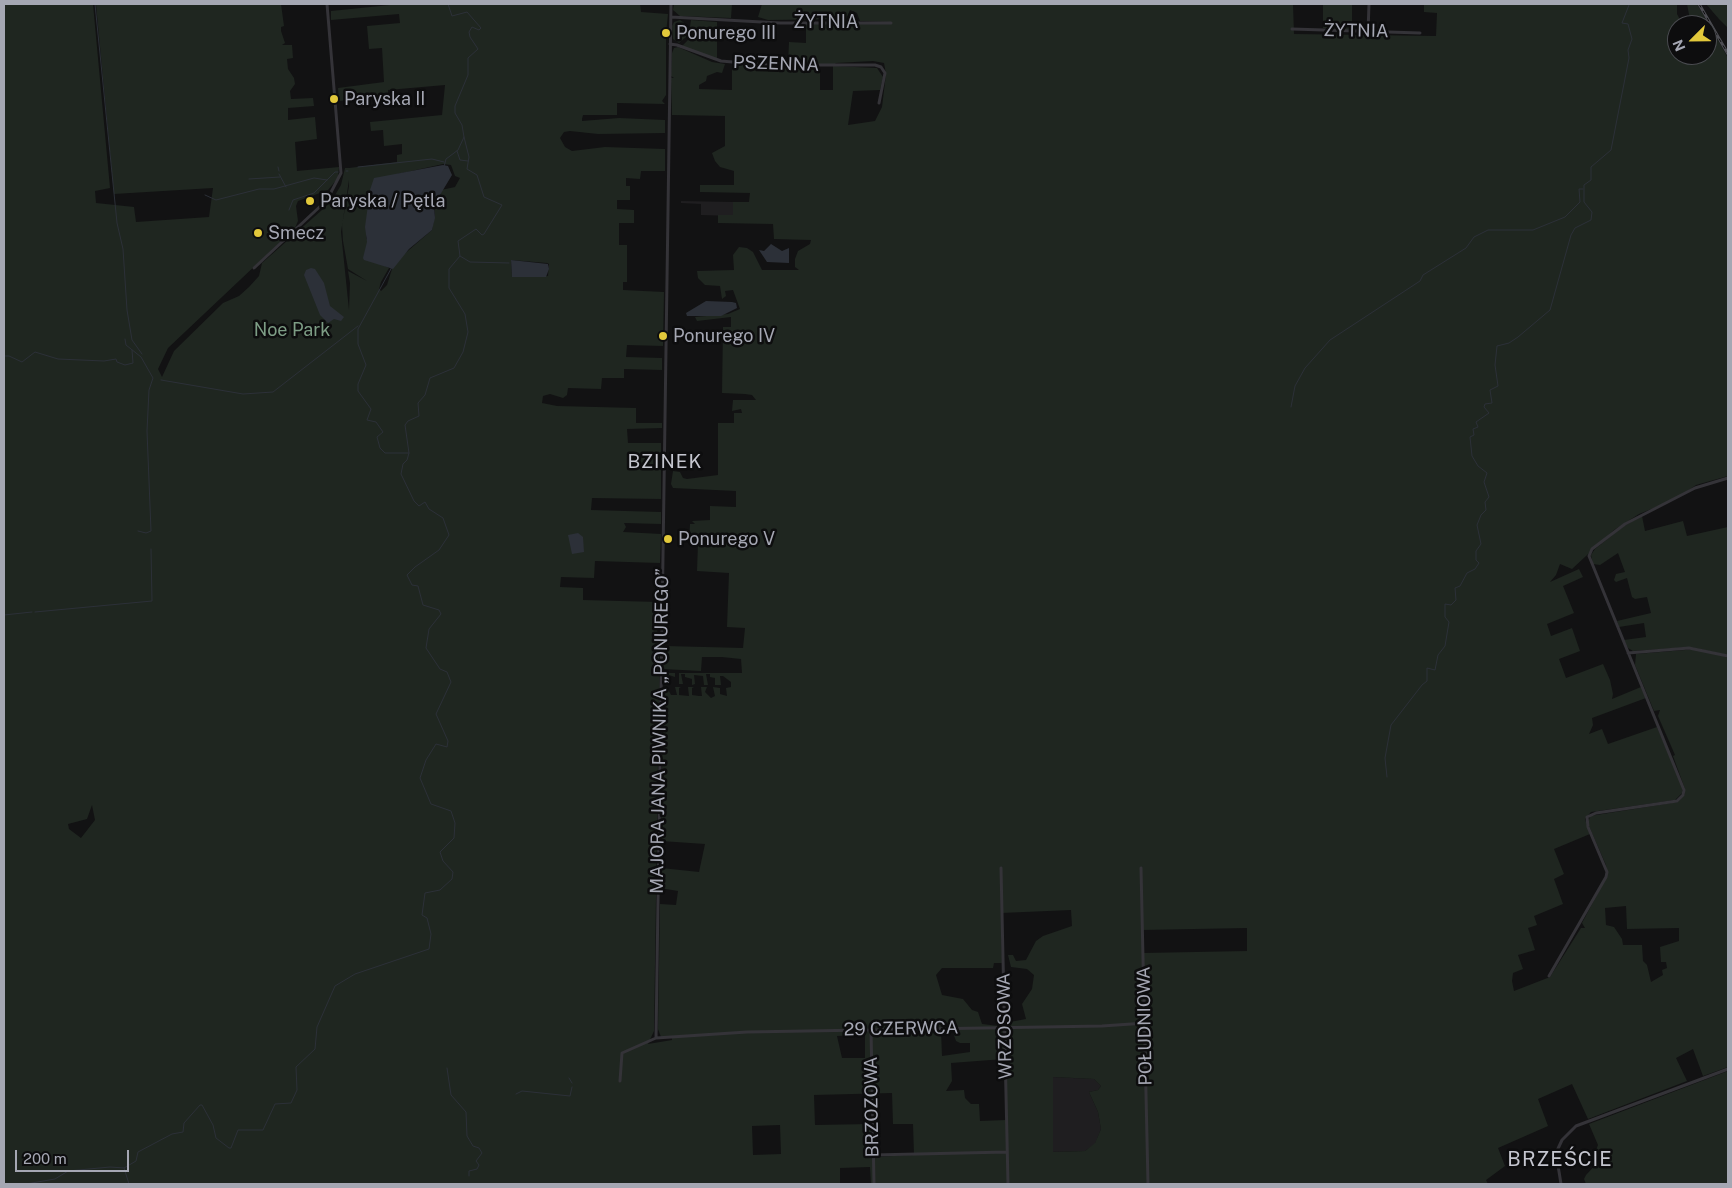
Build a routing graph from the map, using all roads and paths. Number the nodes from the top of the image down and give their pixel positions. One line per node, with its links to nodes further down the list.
1 (326, 4): 11 (street)
2 (671, 4): 4 (street, MAJORA JANA PIWNIKA „PONUREGO”)
3 (1369, 4): 7 (street)
4 (671, 17): 5 (street, ŻYTNIA); 9 (street, MAJORA JANA PIWNIKA „PONUREGO”)
5 (891, 23)
6 (1292, 28): 7 (street, ŻYTNIA)
7 (1368, 32): 8 (street, ŻYTNIA)
8 (1420, 33)
9 (670, 44): 10 (street, PSZENNA); 21 (street, MAJORA JANA PIWNIKA „PONUREGO”)
10 (879, 103)
11 (254, 268)
12 (1728, 478): 13 (street)
13 (1628, 652): 14 (street); 17 (street)
14 (1728, 656)
15 (1001, 868): 19 (street, WRZOSOWA)
16 (1141, 868): 18 (street, POŁUDNIOWA)
17 (1549, 976)
18 (1146, 1023): 19 (street, 29 CZERWCA); 28 (street, POŁUDNIOWA)
19 (1005, 1027): 20 (street, 29 CZERWCA); 24 (street, WRZOSOWA)
20 (871, 1029): 21 (street, 29 CZERWCA); 25 (street, BRZOZOWA)
21 (656, 1038): 23 (street)
22 (1728, 1069): 29 (street)
23 (620, 1081)
24 (1007, 1152): 25 (street); 27 (street, WRZOSOWA)
25 (873, 1155): 26 (street, BRZOZOWA)
26 (874, 1184)
27 (1008, 1184)
28 (1148, 1184)
29 (1561, 1184)

